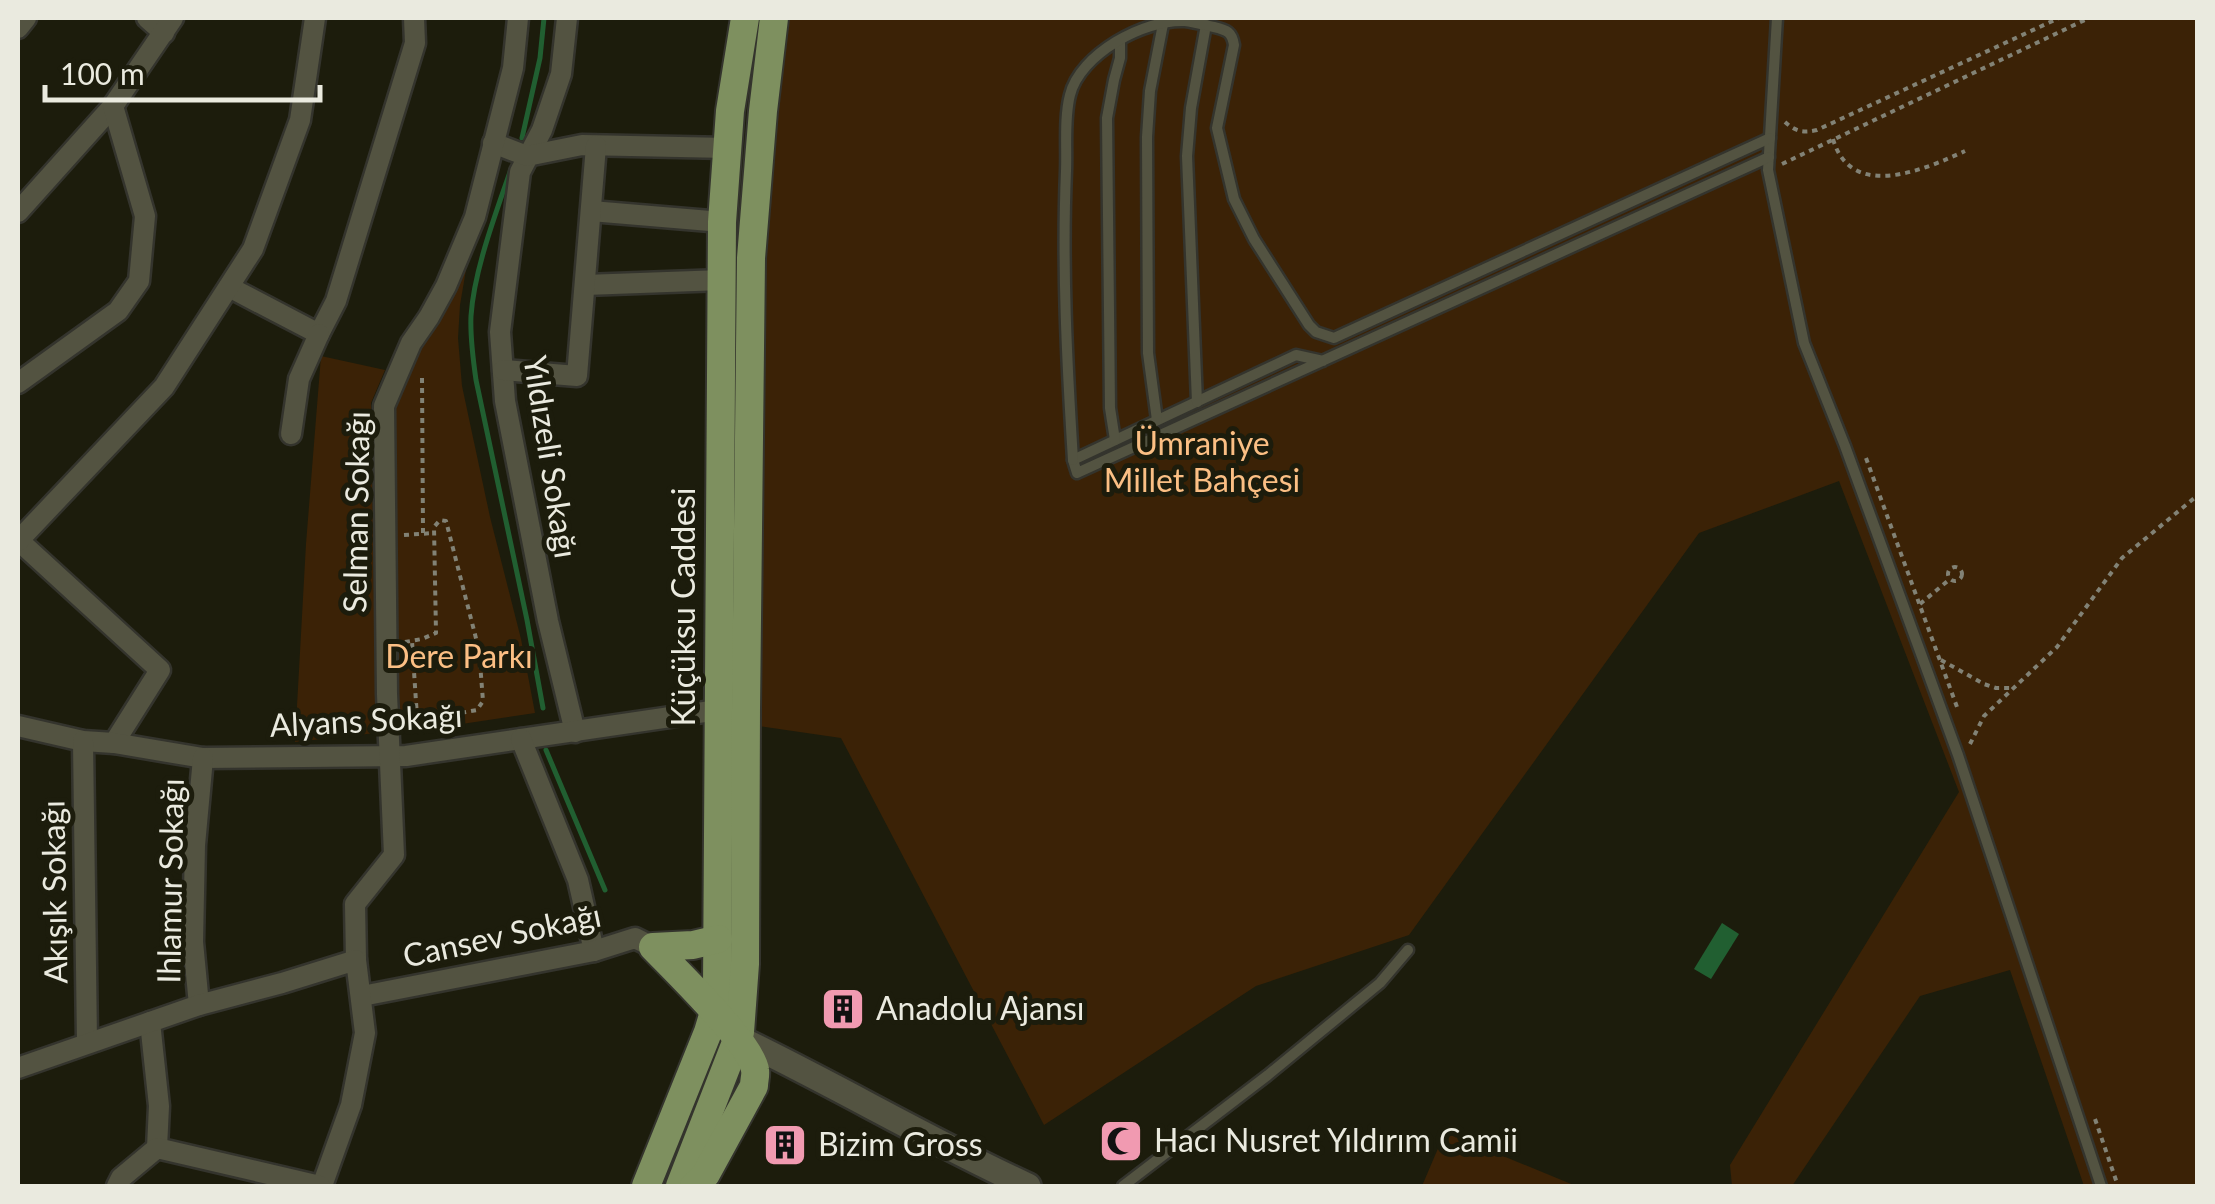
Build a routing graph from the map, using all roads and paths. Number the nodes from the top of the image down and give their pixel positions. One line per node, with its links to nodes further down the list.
1 (26, 18): 15 (street)
2 (147, 18): 13 (street)
3 (315, 18): 31 (street)
4 (414, 18): 32 (street)
5 (518, 18): 20 (street, Selman Sokağı)
6 (567, 18): 24 (street, Yıldızeli Sokağı)
7 (745, 18): 22 (main road, Küçüksu Caddesi)
8 (774, 18): 54 (main road, Küçüksu Caddesi)
9 (1776, 18): 18 (lane)
10 (2059, 18): 18 (path)
11 (2089, 18): 19 (path)
12 (1163, 24): 14 (lane); 16 (lane); 38 (lane)
13 (169, 25): 17 (street)
14 (1206, 25): 18 (lane); 37 (lane)
15 (18, 28)
16 (1120, 41): 40 (lane); 42 (lane)
17 (113, 106): 27 (street); 36 (street)
18 (1775, 134): 25 (lane)
19 (1833, 139): 23 (path); 25 (path)
20 (493, 142): 24 (street); 51 (street, Selman Sokağı)
21 (596, 146): 22 (street); 24 (street); 26 (street)
22 (728, 148): 28 (main road, Küçüksu Caddesi)
23 (1965, 152)
24 (527, 156): 34 (street, Yıldızeli Sokağı)
25 (1774, 156): 33 (lane); 87 (lane)
26 (591, 211): 28 (street); 30 (street)
27 (18, 212)
28 (722, 222): 29 (main road, Küçüksu Caddesi)
29 (722, 280): 30 (street); 54 (main road, Küçüksu Caddesi)
30 (585, 285): 34 (street)
31 (229, 287): 32 (street); 45 (street)
32 (319, 334): 39 (street)
33 (1323, 361): 37 (lane); 42 (lane)
34 (503, 370): 58 (street, Yıldızeli Sokağı)
35 (422, 378): 46 (path)
36 (18, 383)
37 (1196, 402): 38 (lane)
38 (1157, 420): 40 (lane)
39 (291, 434)
40 (1115, 440): 42 (lane)
41 (1861, 448): 49 (path)
42 (1073, 460)
43 (2198, 496): 53 (path)
44 (434, 532): 46 (path); 50 (path); 50 (path)
45 (20, 533): 61 (street)
46 (424, 533): 47 (path)
47 (400, 535)
48 (1950, 579): 49 (path)
49 (1920, 604): 52 (path)
50 (412, 641): 51 (path)
51 (386, 644): 62 (street, Selman Sokağı)
52 (1941, 660): 53 (path); 55 (path)
53 (2014, 688): 57 (path)
54 (732, 710): 58 (street, Alyans Sokağı); 64 (main road, Küçüksu Caddesi); 73 (main road, Küçüksu Caddesi)
55 (1959, 710)
56 (18, 726): 60 (street, Alyans Sokağı)
57 (1964, 728)
58 (574, 732): 59 (street, Alyans Sokağı)
59 (521, 739): 62 (street, Alyans Sokağı); 66 (street)
60 (83, 741): 61 (street, Alyans Sokağı); 74 (street, Akışık Sokağı)
61 (114, 743): 63 (street, Alyans Sokağı)
62 (389, 756): 63 (street, Alyans Sokağı); 68 (street, Selman Sokağı)
63 (203, 758): 70 (street, Ihlamur Sokağı)
64 (718, 939): 65 (main road); 72 (main road, Küçüksu Caddesi)
65 (654, 948): 66 (street, Cansev Sokağı); 72 (main road)
66 (594, 950): 69 (street, Cansev Sokağı)
67 (1408, 950): 86 (lane)
68 (356, 960): 69 (street, Selman Sokağı); 70 (street)
69 (362, 996): 81 (street, Selman Sokağı)
70 (199, 1005): 71 (street)
71 (150, 1022): 74 (street); 79 (street)
72 (711, 1022): 73 (main road); 82 (main road, Küçüksu Caddesi)
73 (738, 1038): 76 (street); 77 (main road); 83 (main road, Küçüksu Caddesi)
74 (87, 1042): 75 (street)
75 (18, 1068)
76 (802, 1068): 77 (street); 85 (street)
77 (754, 1086): 84 (main road)
78 (2094, 1115): 88 (path)
79 (157, 1148): 80 (street); 81 (street)
80 (117, 1186)
81 (321, 1186)
82 (646, 1186)
83 (680, 1186)
84 (694, 1186)
85 (1028, 1186)
86 (1123, 1186)
87 (2101, 1186)
88 (2118, 1186)

